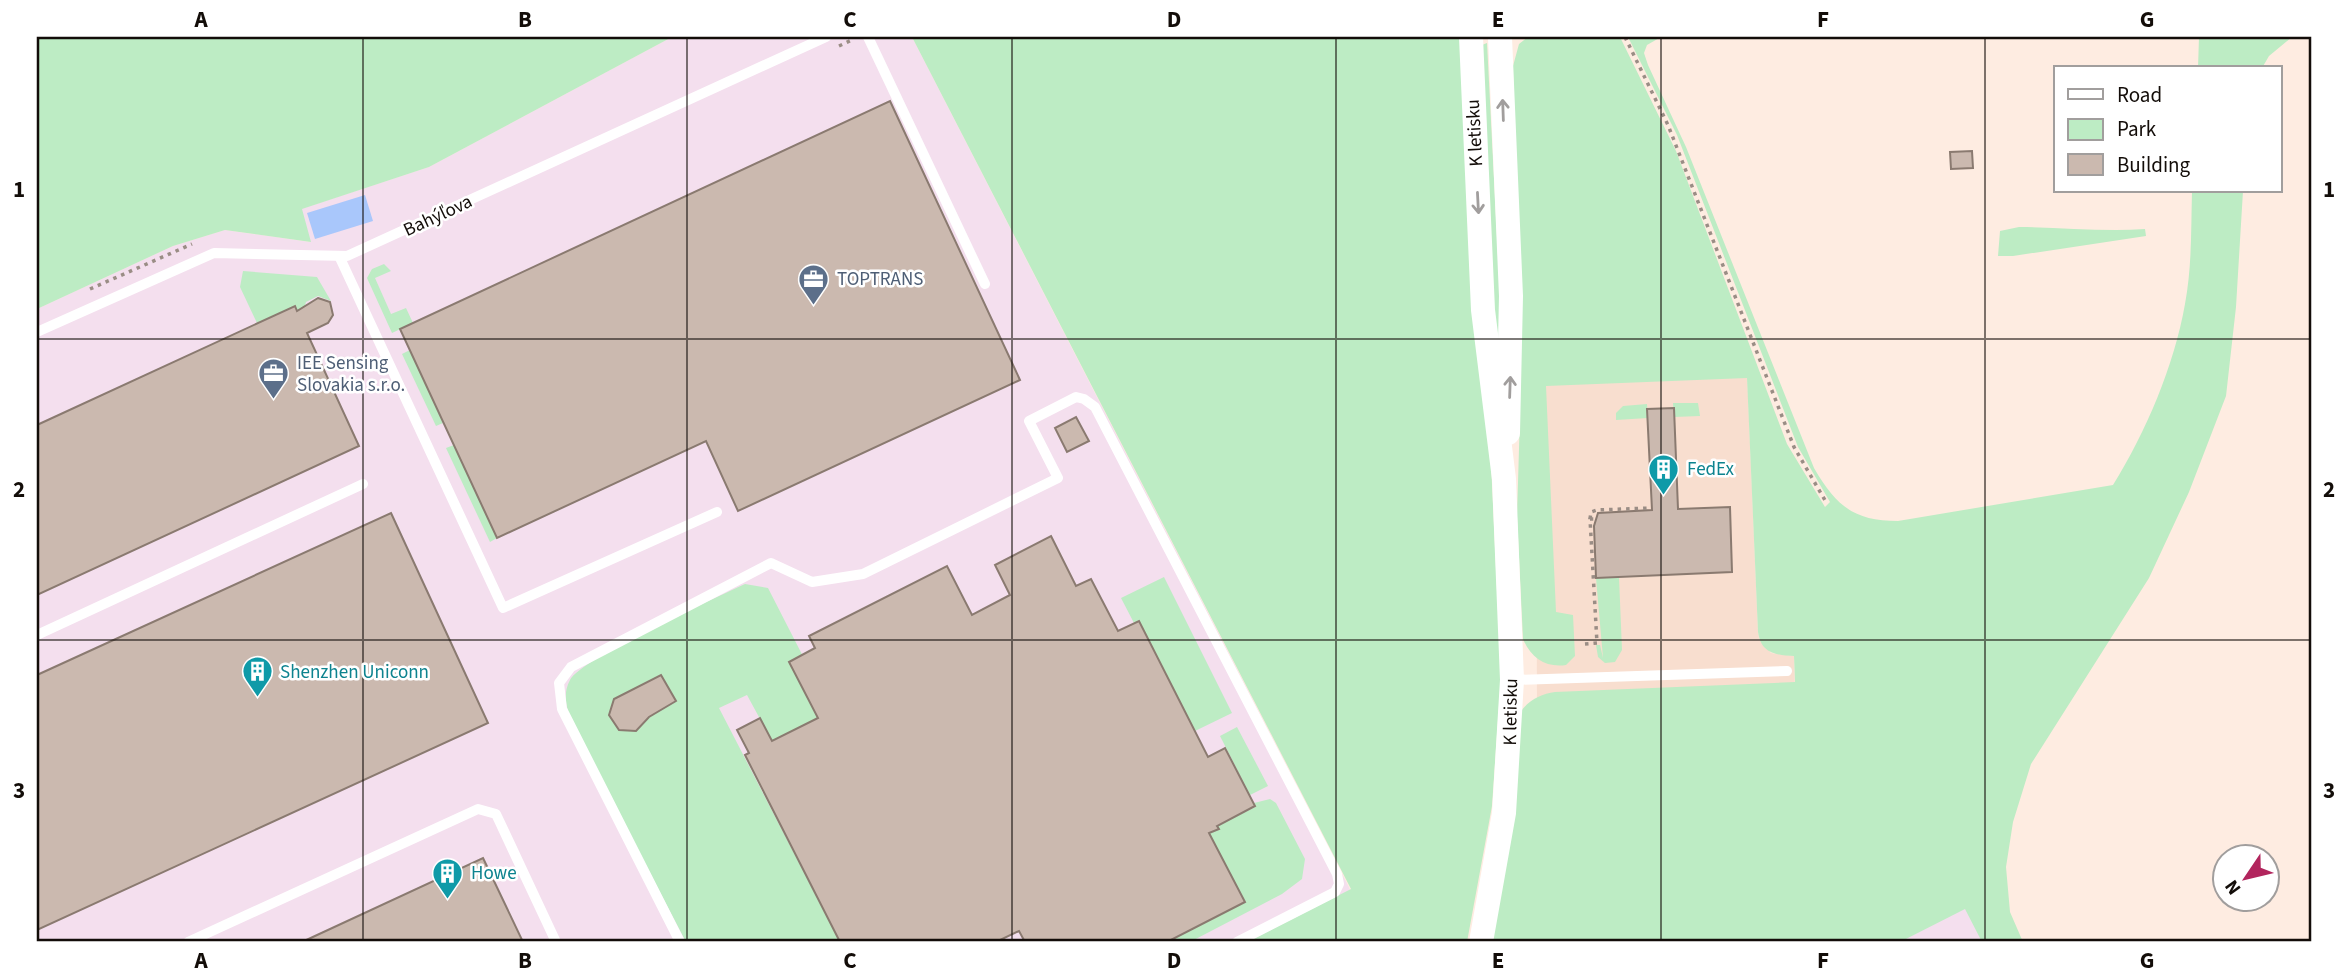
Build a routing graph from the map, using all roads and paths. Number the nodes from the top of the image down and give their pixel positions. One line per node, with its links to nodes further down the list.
1 (826, 37): 6 (lane, Bahýľova)
2 (868, 37): 7 (lane)
3 (1471, 37): 9 (street, K letisku, one-way to 9)
4 (1500, 37): 9 (street, K letisku, one-way to 4)
5 (1625, 37): 11 (path)
6 (340, 258): 8 (lane, Bahýľova); 13 (lane)
7 (985, 284)
8 (37, 332)
9 (1504, 479): 17 (street, K letisku)
10 (363, 484): 14 (lane)
11 (1826, 502)
12 (1651, 508): 15 (path)
13 (717, 512)
14 (37, 635)
15 (1585, 644)
16 (1787, 671): 17 (lane)
17 (1512, 681): 22 (street, K letisku)
18 (188, 942): 19 (lane)
19 (556, 942)
20 (680, 942): 21 (lane)
21 (1237, 942)
22 (1482, 942)

